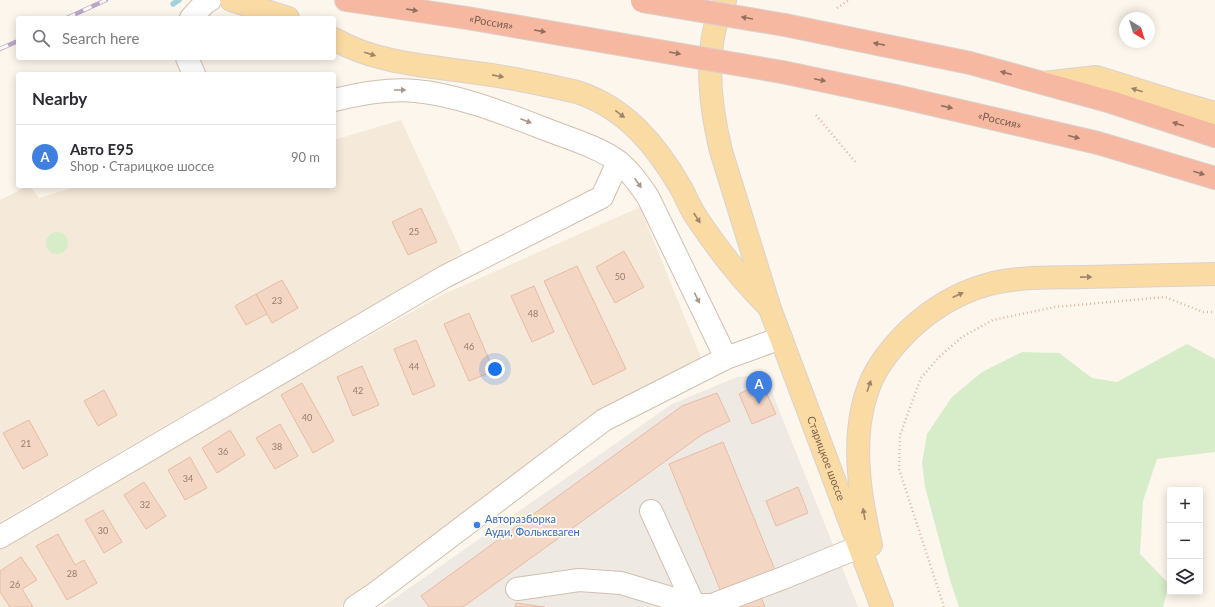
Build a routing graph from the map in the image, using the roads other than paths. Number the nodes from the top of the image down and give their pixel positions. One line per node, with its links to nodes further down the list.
1 (210, 0): 6 (street)
2 (231, 0): 7 (main road)
3 (346, 0): 16 (highway, «Россия», one-way to 16, bridge)
4 (640, 0): 11 (highway, one-way to 4, bridge)
5 (725, 0): 18 (main road, Старицкое шоссе)
6 (193, 16)
7 (282, 16)
8 (336, 40): 18 (main road, one-way to 18)
9 (188, 60): 10 (street)
10 (193, 72)
11 (1044, 83): 13 (main road, one-way to 11); 14 (highway, one-way to 11)
12 (336, 100): 15 (street, one-way to 15)
13 (1215, 113)
14 (1215, 136)
15 (618, 162): 20 (street, one-way to 20); 22 (street)
16 (1215, 178)
17 (1215, 274): 27 (main road, one-way to 17)
18 (770, 309): 19 (main road, Старицкое шоссе)
19 (781, 338): 20 (street); 23 (main road, Старицкое шоссе)
20 (726, 358): 26 (street)
21 (650, 510): 25 (street)
22 (0, 536)
23 (859, 546): 25 (street); 27 (main road, Старицкое шоссе)
24 (517, 589): 25 (street)
25 (694, 605)
26 (355, 607)
27 (883, 607)

